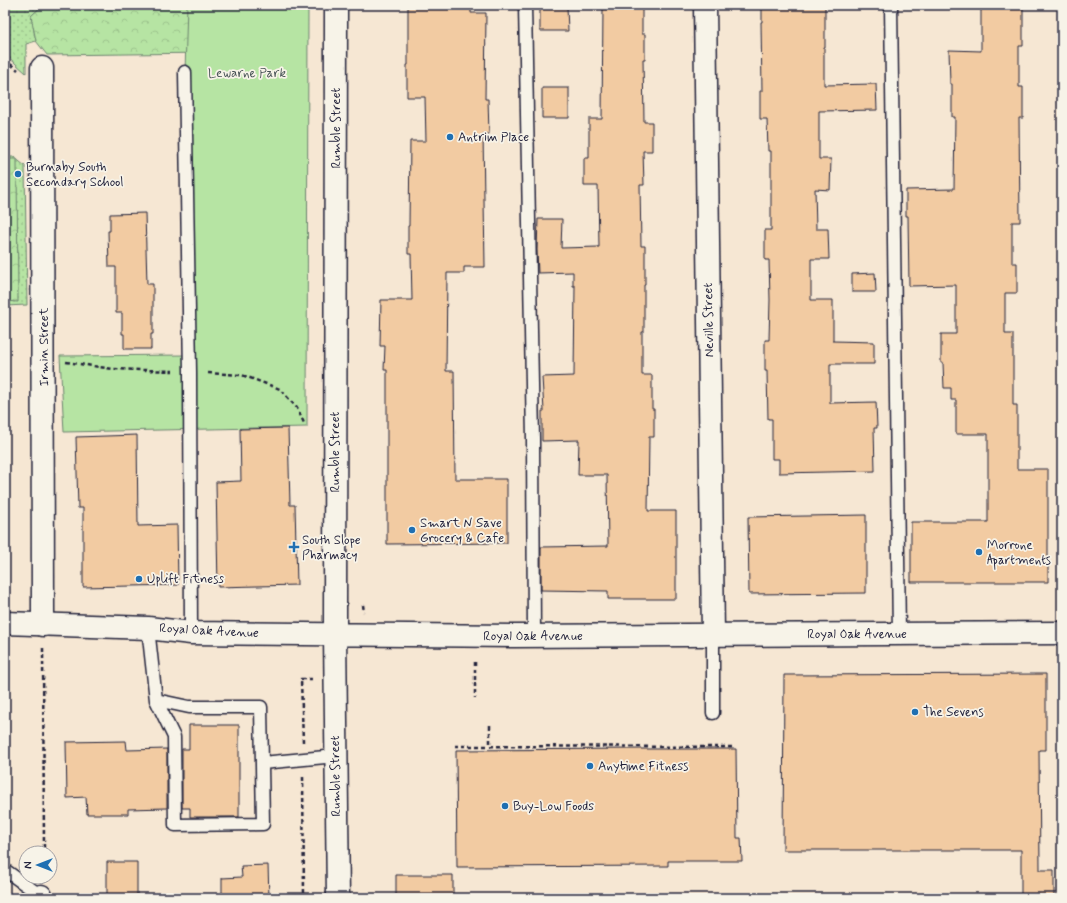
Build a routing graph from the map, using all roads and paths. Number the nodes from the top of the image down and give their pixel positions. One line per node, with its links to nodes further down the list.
1 (336, 5): 14 (street, Rumble Street)
2 (525, 5): 17 (lane)
3 (705, 5): 16 (street, Neville Street)
4 (891, 5): 15 (lane)
5 (5, 60): 6 (path)
6 (15, 67)
7 (42, 68): 10 (street, Irmin Street)
8 (185, 72): 12 (lane)
9 (5, 623): 10 (street, Royal Oak Avenue)
10 (43, 625): 11 (street, Royal Oak Avenue); 31 (path)
11 (148, 628): 12 (street, Royal Oak Avenue); 21 (lane)
12 (191, 633): 14 (street, Royal Oak Avenue)
13 (1062, 633): 15 (street, Royal Oak Avenue)
14 (335, 634): 17 (street, Royal Oak Avenue); 28 (street, Rumble Street)
15 (899, 634): 16 (street, Royal Oak Avenue)
16 (713, 635): 17 (street, Royal Oak Avenue); 22 (lane)
17 (534, 636)
18 (475, 662): 20 (path)
19 (310, 679): 24 (path)
20 (476, 698)
21 (156, 700): 29 (lane); 29 (lane)
22 (713, 713)
23 (490, 725): 26 (path)
24 (303, 737)
25 (455, 746): 26 (path)
26 (490, 746): 27 (path)
27 (732, 747)
28 (336, 756): 29 (lane); 35 (street, Rumble Street)
29 (262, 763)
30 (303, 780): 34 (path)
31 (44, 845)
32 (5, 870): 33 (lane)
33 (41, 897)
34 (304, 898)
35 (338, 898)

